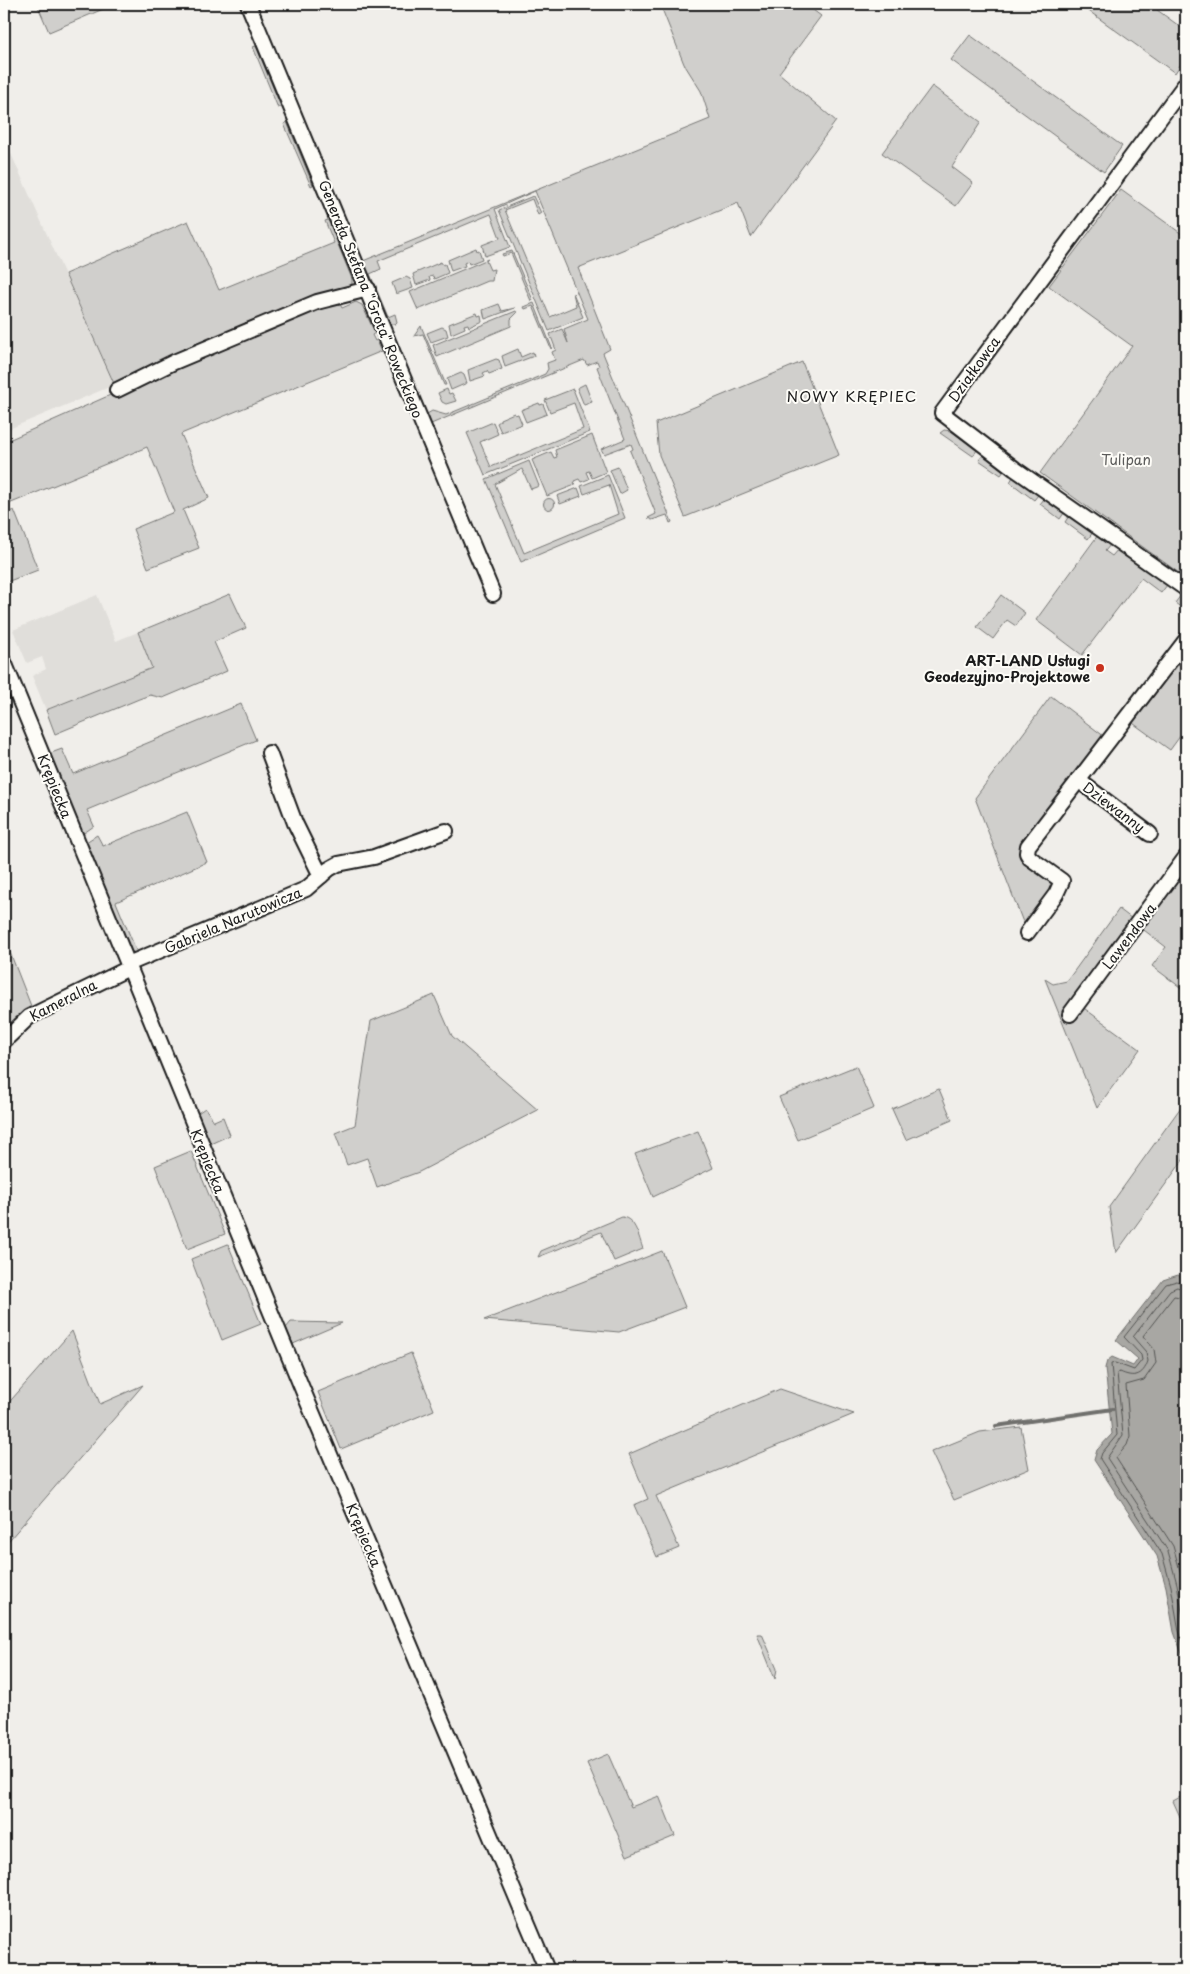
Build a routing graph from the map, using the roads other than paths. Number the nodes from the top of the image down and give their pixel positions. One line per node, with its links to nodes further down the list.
1 (248, 4): 3 (street, Generała Stefana "Grota" Roweckiego)
2 (1186, 83): 5 (street, Działkowca)
3 (368, 289): 4 (street); 6 (street, Generała Stefana "Grota" Roweckiego)
4 (117, 390)
5 (1186, 589)
6 (493, 594)
7 (1186, 640): 10 (street)
8 (4, 662): 16 (street, Krępiecka)
9 (269, 753): 14 (street)
10 (1078, 780): 12 (street, Dziewanny); 15 (street)
11 (446, 831): 14 (street, Gabriela Narutowicza)
12 (1150, 834)
13 (1186, 857): 17 (street, Lawendowa)
14 (321, 876): 16 (street, Gabriela Narutowicza)
15 (1027, 933)
16 (129, 966): 18 (street, Kameralna); 19 (street, Krępiecka)
17 (1070, 1014)
18 (4, 1041)
19 (547, 1970)

